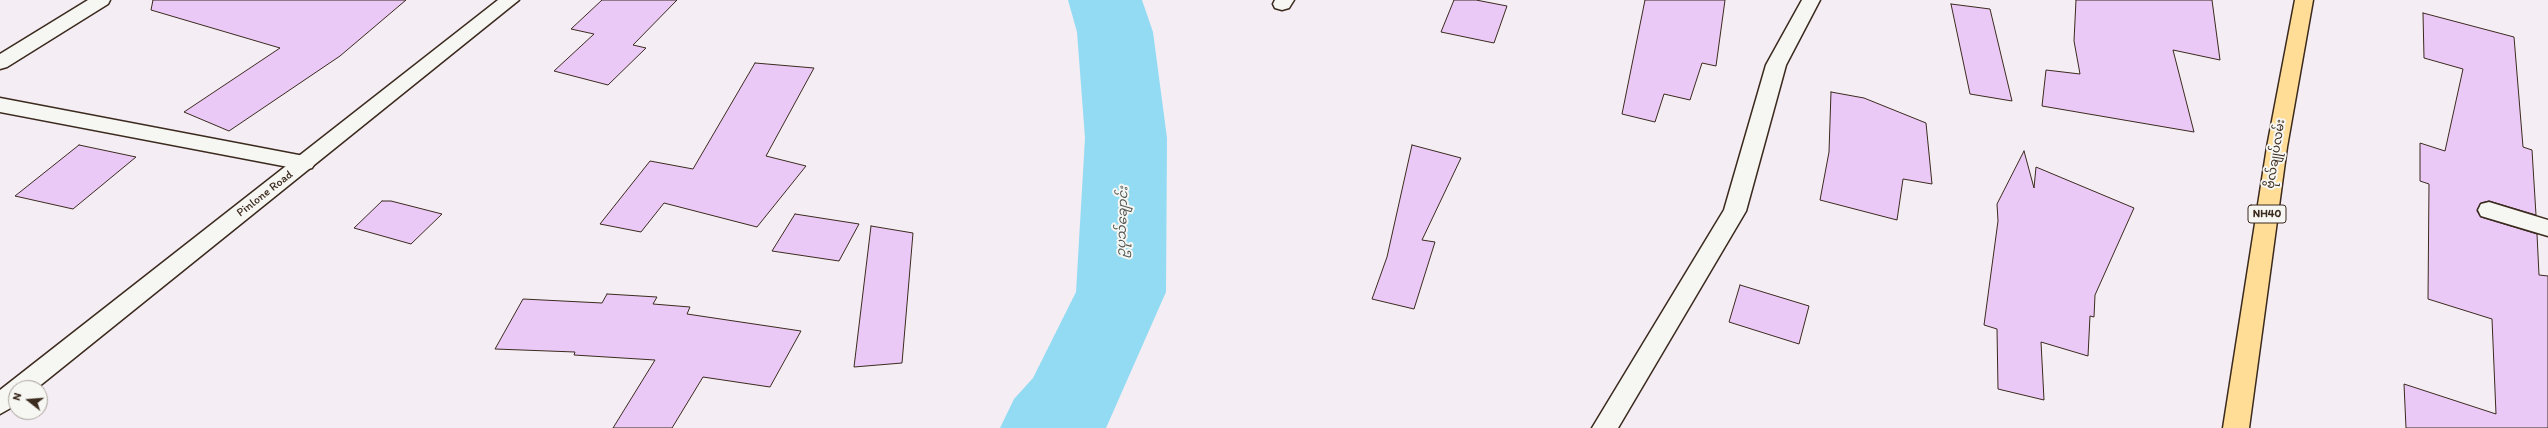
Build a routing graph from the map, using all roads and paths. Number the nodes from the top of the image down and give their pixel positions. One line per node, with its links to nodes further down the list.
1 (102, 0): 5 (street)
2 (510, 0): 7 (street, Pinlone Road)
3 (1811, 0): 13 (street)
4 (2304, 0): 14 (highway, ဗိုလ်ချုပ်လမ်း / NH40)
5 (0, 63)
6 (0, 105): 7 (street)
7 (304, 163): 10 (street, Pinlone Road)
8 (2489, 210): 9 (street)
9 (2548, 228)
10 (30, 380)
11 (8, 398): 12 (street)
12 (0, 404)
13 (1605, 428)
14 (2236, 428)

